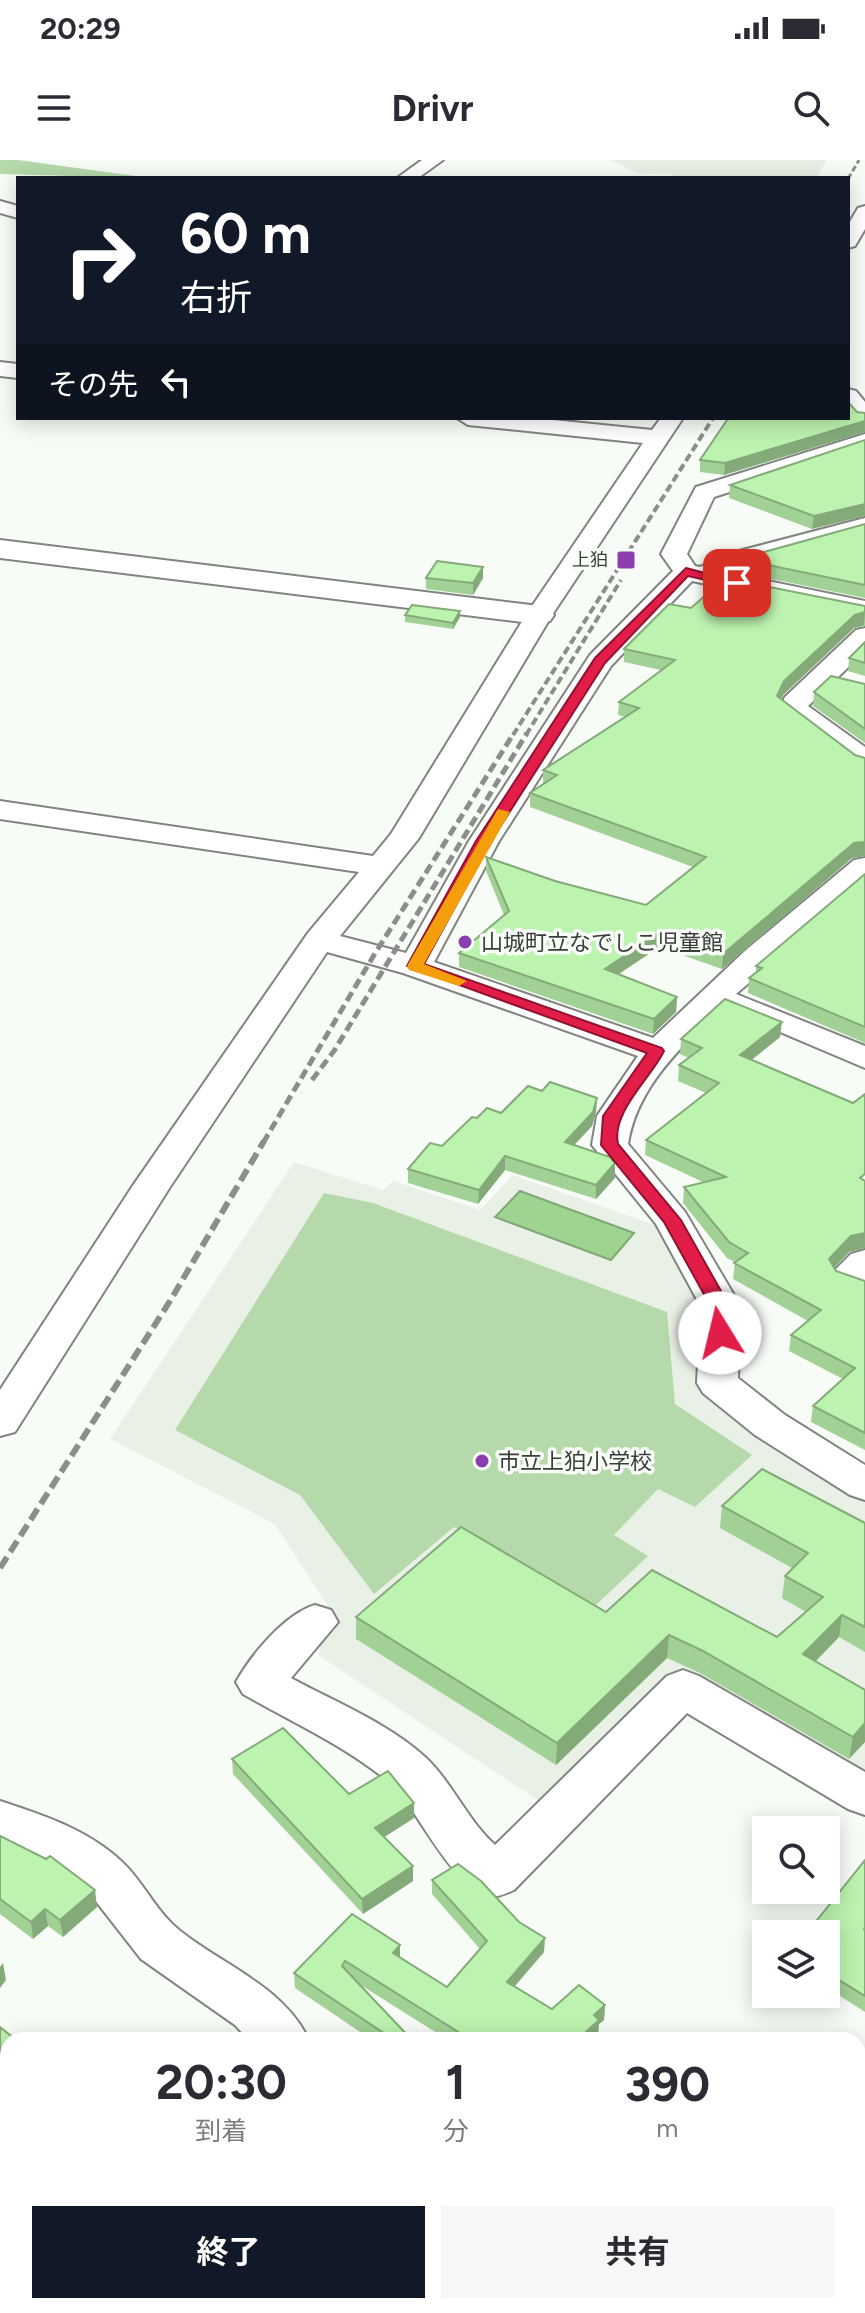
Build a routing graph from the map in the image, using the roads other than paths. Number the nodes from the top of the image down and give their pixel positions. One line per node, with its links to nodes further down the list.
1 (434, 160): 2 (street)
2 (409, 176)
3 (850, 398): 4 (street)
4 (865, 416)
5 (507, 420): 6 (street)
6 (665, 428): 12 (street)
7 (865, 441): 10 (street)
8 (865, 525): 10 (street)
9 (0, 549): 12 (street)
10 (694, 574): 11 (street); 21 (street)
11 (865, 609)
12 (539, 615): 18 (street)
13 (865, 636): 14 (street)
14 (824, 676): 15 (street); 16 (street)
15 (851, 684)
16 (865, 760)
17 (0, 810): 18 (street)
18 (378, 866): 20 (street)
19 (865, 867): 22 (street)
20 (319, 940): 21 (street); 27 (street)
21 (415, 966): 23 (street)
22 (715, 995): 23 (street); 24 (street)
23 (656, 1051): 28 (street)
24 (865, 1058)
25 (865, 1262): 26 (street)
26 (865, 1284)
27 (0, 1422)
28 (865, 1485)
29 (315, 1622): 30 (street)
30 (865, 1796)
31 (0, 1820): 32 (street)
32 (275, 2032)

